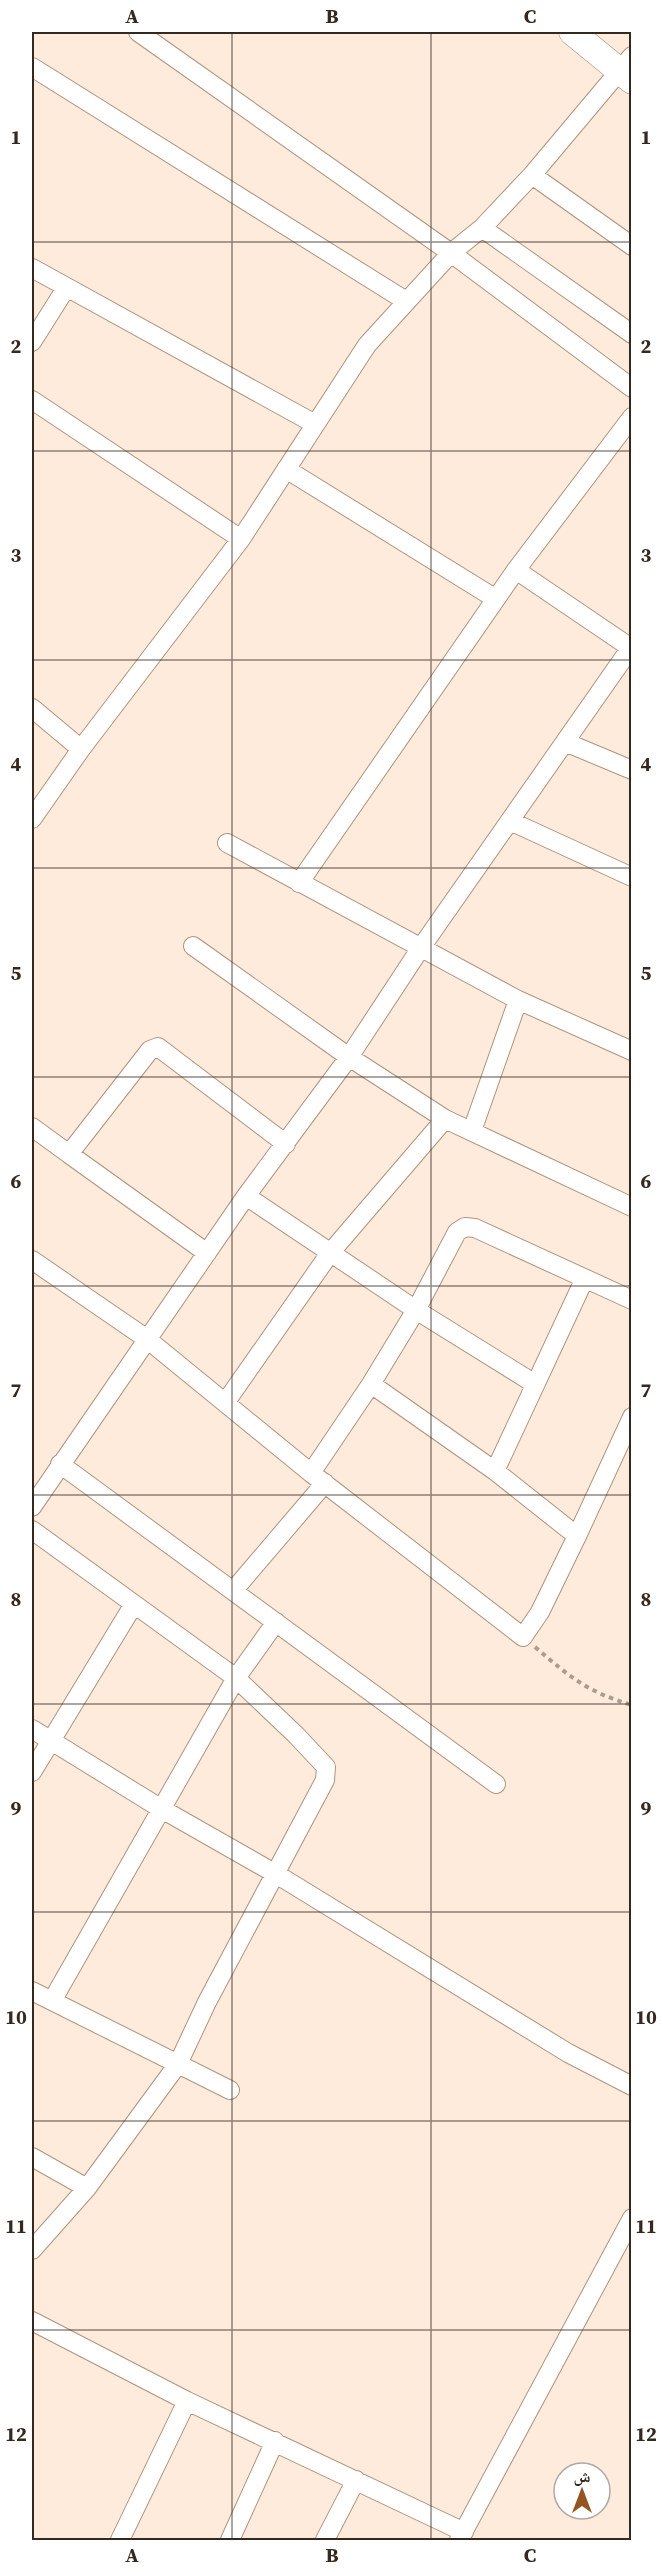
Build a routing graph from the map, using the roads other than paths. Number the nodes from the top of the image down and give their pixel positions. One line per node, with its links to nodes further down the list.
1 (138, 32): 8 (street)
2 (573, 32): 4 (street)
3 (32, 67): 11 (street)
4 (627, 69): 5 (street)
5 (532, 175): 6 (street); 7 (street)
6 (482, 228): 8 (street); 12 (street)
7 (632, 246)
8 (451, 253): 11 (street); 14 (street)
9 (32, 268): 10 (street)
10 (66, 288): 13 (street); 17 (street)
11 (406, 301): 17 (street)
12 (632, 334)
13 (32, 342)
14 (632, 388)
15 (32, 400): 19 (street)
16 (632, 417): 20 (street)
17 (315, 424): 18 (street)
18 (286, 468): 19 (street); 21 (street)
19 (241, 539): 25 (street)
20 (516, 570): 21 (street); 22 (street)
21 (496, 599): 31 (street)
22 (631, 647): 24 (street)
23 (32, 708): 25 (street)
24 (565, 742): 26 (street); 28 (street)
25 (81, 749): 27 (street)
26 (632, 770)
27 (32, 819)
28 (510, 821): 30 (street); 33 (street)
29 (227, 843): 31 (street)
30 (632, 877)
31 (299, 883): 33 (street)
32 (193, 946): 36 (street)
33 (420, 949): 34 (street); 36 (street)
34 (518, 1000): 35 (street); 39 (street)
35 (632, 1052)
36 (349, 1057): 37 (street); 40 (street)
37 (445, 1119): 39 (street); 45 (street)
38 (32, 1127): 41 (street)
39 (472, 1131): 43 (street)
40 (286, 1144): 41 (street); 42 (street)
41 (69, 1154): 44 (street)
42 (246, 1196): 44 (street); 45 (street)
43 (632, 1207)
44 (207, 1252): 50 (street)
45 (330, 1252): 49 (street); 53 (street)
46 (32, 1260): 50 (street)
47 (584, 1280): 48 (street); 49 (street); 52 (street)
48 (632, 1300)
49 (416, 1310): 51 (street); 52 (street)
50 (147, 1339): 53 (street); 55 (street)
51 (371, 1384): 56 (street); 57 (street)
52 (535, 1384): 56 (street)
53 (225, 1403): 57 (street)
54 (632, 1417): 60 (street)
55 (60, 1464): 58 (street); 61 (street)
56 (495, 1471): 60 (street)
57 (318, 1478): 60 (street); 61 (street)
58 (32, 1507)
59 (32, 1530): 62 (street)
60 (577, 1536)
61 (233, 1591): 63 (street)
62 (134, 1604): 64 (street); 66 (street)
63 (276, 1622): 64 (street); 68 (street)
64 (236, 1678): 69 (street); 70 (street)
65 (32, 1729): 66 (street)
66 (51, 1739): 67 (street); 69 (street)
67 (32, 1772)
68 (496, 1784)
69 (160, 1808): 70 (street); 72 (street)
70 (276, 1874): 73 (street); 74 (street)
71 (32, 1991): 72 (street)
72 (52, 2001): 73 (street)
73 (178, 2064): 75 (street); 77 (street)
74 (632, 2086)
75 (230, 2090)
76 (32, 2157): 77 (street)
77 (87, 2188): 79 (street)
78 (632, 2218): 84 (street)
79 (32, 2250)
80 (32, 2320): 81 (street)
81 (186, 2401): 82 (street); 85 (street)
82 (275, 2441): 83 (street); 86 (street)
83 (356, 2480): 84 (street); 87 (street)
84 (462, 2536)
85 (120, 2541)
86 (230, 2541)
87 (326, 2541)

